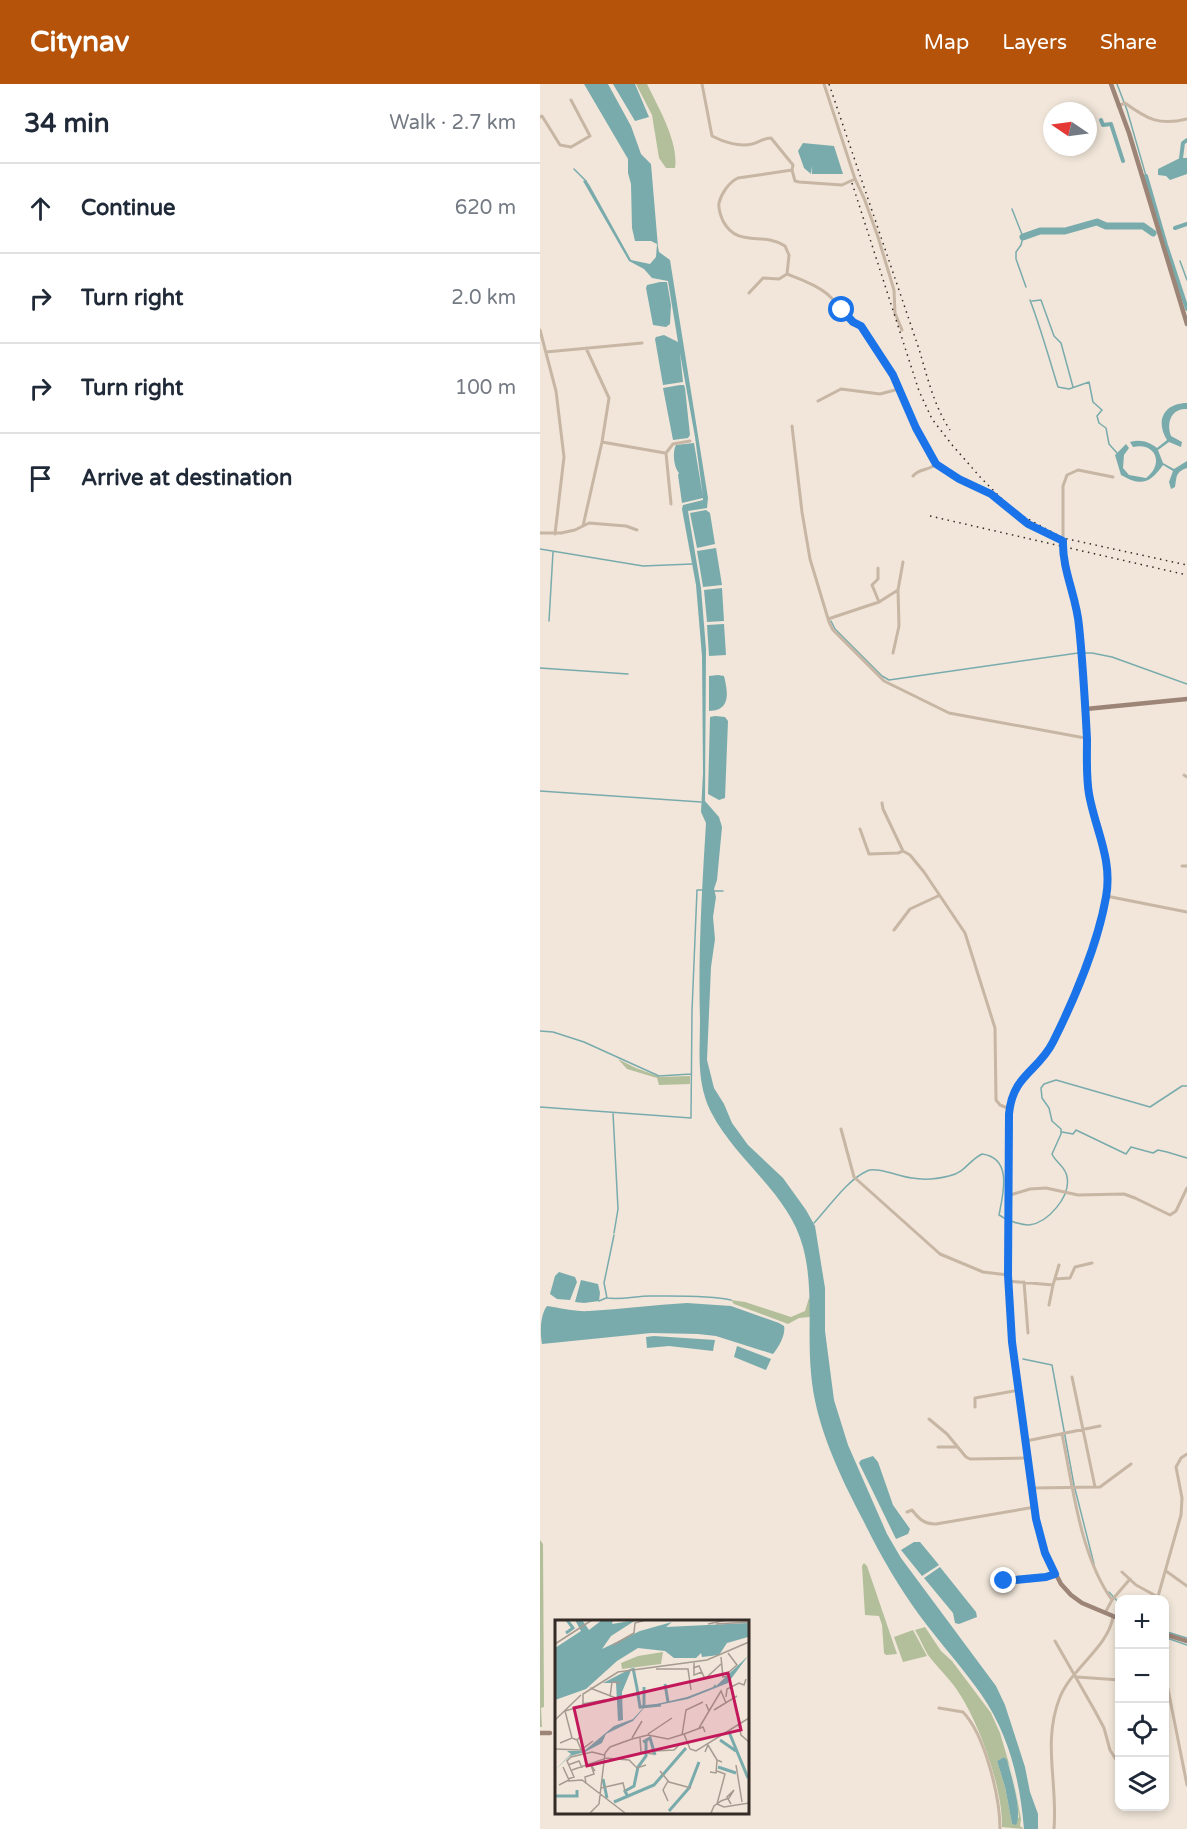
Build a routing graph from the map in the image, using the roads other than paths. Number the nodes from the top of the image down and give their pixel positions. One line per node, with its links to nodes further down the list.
1 (702, 84): 8 (street)
2 (824, 84): 9 (street)
3 (1111, 84): 5 (main road)
4 (571, 100): 6 (street)
5 (1121, 105): 7 (street); 12 (main road)
6 (540, 117)
7 (1187, 119)
8 (792, 170): 9 (street); 10 (street)
9 (855, 179): 14 (street)
10 (787, 274): 11 (street); 19 (street)
11 (749, 293)
12 (1187, 324)
13 (540, 330): 16 (street)
14 (902, 330)
15 (642, 342): 17 (street)
16 (542, 346): 18 (street)
17 (586, 348): 18 (street); 23 (street)
18 (546, 352): 32 (street)
19 (899, 389): 20 (street); 25 (street)
20 (818, 401)
21 (792, 426): 38 (street)
22 (690, 441): 24 (street)
23 (602, 442): 24 (street); 29 (street)
24 (666, 453): 28 (street)
25 (936, 464): 26 (street); 33 (street)
26 (913, 476)
27 (1113, 477): 33 (street)
28 (671, 504)
29 (583, 526): 30 (street); 32 (street)
30 (637, 530)
31 (540, 533): 32 (street)
32 (555, 534)
33 (1063, 541): 41 (street)
34 (903, 562): 36 (street)
35 (878, 568): 37 (street)
36 (898, 590): 37 (street); 39 (street)
37 (879, 602): 38 (street)
38 (828, 620): 42 (street)
39 (893, 653)
40 (1187, 699): 41 (main road)
41 (1086, 709): 42 (main road)
42 (1087, 739): 49 (main road)
43 (882, 803): 45 (street)
44 (860, 829): 45 (street)
45 (903, 851): 48 (street)
46 (1182, 866): 47 (street)
47 (1187, 866)
48 (938, 896): 51 (street); 52 (street)
49 (1106, 896): 50 (street); 52 (main road)
50 (1187, 912)
51 (894, 930)
52 (1010, 1109): 55 (main road)
53 (841, 1129): 58 (street)
54 (1187, 1188): 55 (street)
55 (1010, 1195): 58 (main road)
56 (1092, 1263): 59 (street)
57 (1059, 1266): 59 (street)
58 (1008, 1278): 60 (street); 65 (main road)
59 (1055, 1279): 61 (street)
60 (1024, 1282): 61 (street); 63 (street)
61 (1053, 1286): 62 (street)
62 (1049, 1305)
63 (1028, 1333)
64 (1072, 1377): 69 (street)
65 (1018, 1390): 66 (street); 71 (main road)
66 (975, 1407)
67 (928, 1419): 73 (street)
68 (1100, 1426): 69 (street)
69 (1083, 1430): 70 (street); 77 (street)
70 (1062, 1434): 71 (street); 79 (street)
71 (1026, 1442): 75 (main road)
72 (938, 1447): 73 (street)
73 (958, 1447): 75 (street)
74 (1187, 1454): 80 (street)
75 (1028, 1458): 78 (main road)
76 (1131, 1464): 77 (street)
77 (1095, 1487): 79 (street)
78 (1032, 1488): 79 (street); 82 (main road)
79 (1073, 1488): 92 (street)
80 (1182, 1498): 81 (street); 84 (street)
81 (1187, 1500)
82 (1035, 1507): 83 (street); 87 (main road)
83 (907, 1512)
84 (1166, 1571): 89 (street); 91 (street)
85 (1002, 1572): 87 (street)
86 (1122, 1572): 88 (street)
87 (1055, 1574): 93 (main road)
88 (1130, 1579): 90 (street); 92 (street)
89 (1187, 1586)
90 (1153, 1595)
91 (1158, 1595)
92 (1112, 1600): 93 (street)
93 (1102, 1612): 94 (main road)
94 (1113, 1617): 98 (street)
95 (1169, 1636): 97 (main road)
96 (1054, 1641): 98 (street)
97 (1187, 1641)
98 (1075, 1675): 99 (street); 104 (street); 107 (street)
99 (1115, 1680)
100 (1169, 1693): 105 (street)
101 (939, 1708): 106 (street)
102 (540, 1733): 103 (main road)
103 (550, 1733)
104 (1115, 1758)
105 (1187, 1785)
106 (1000, 1829)
107 (1054, 1829)

